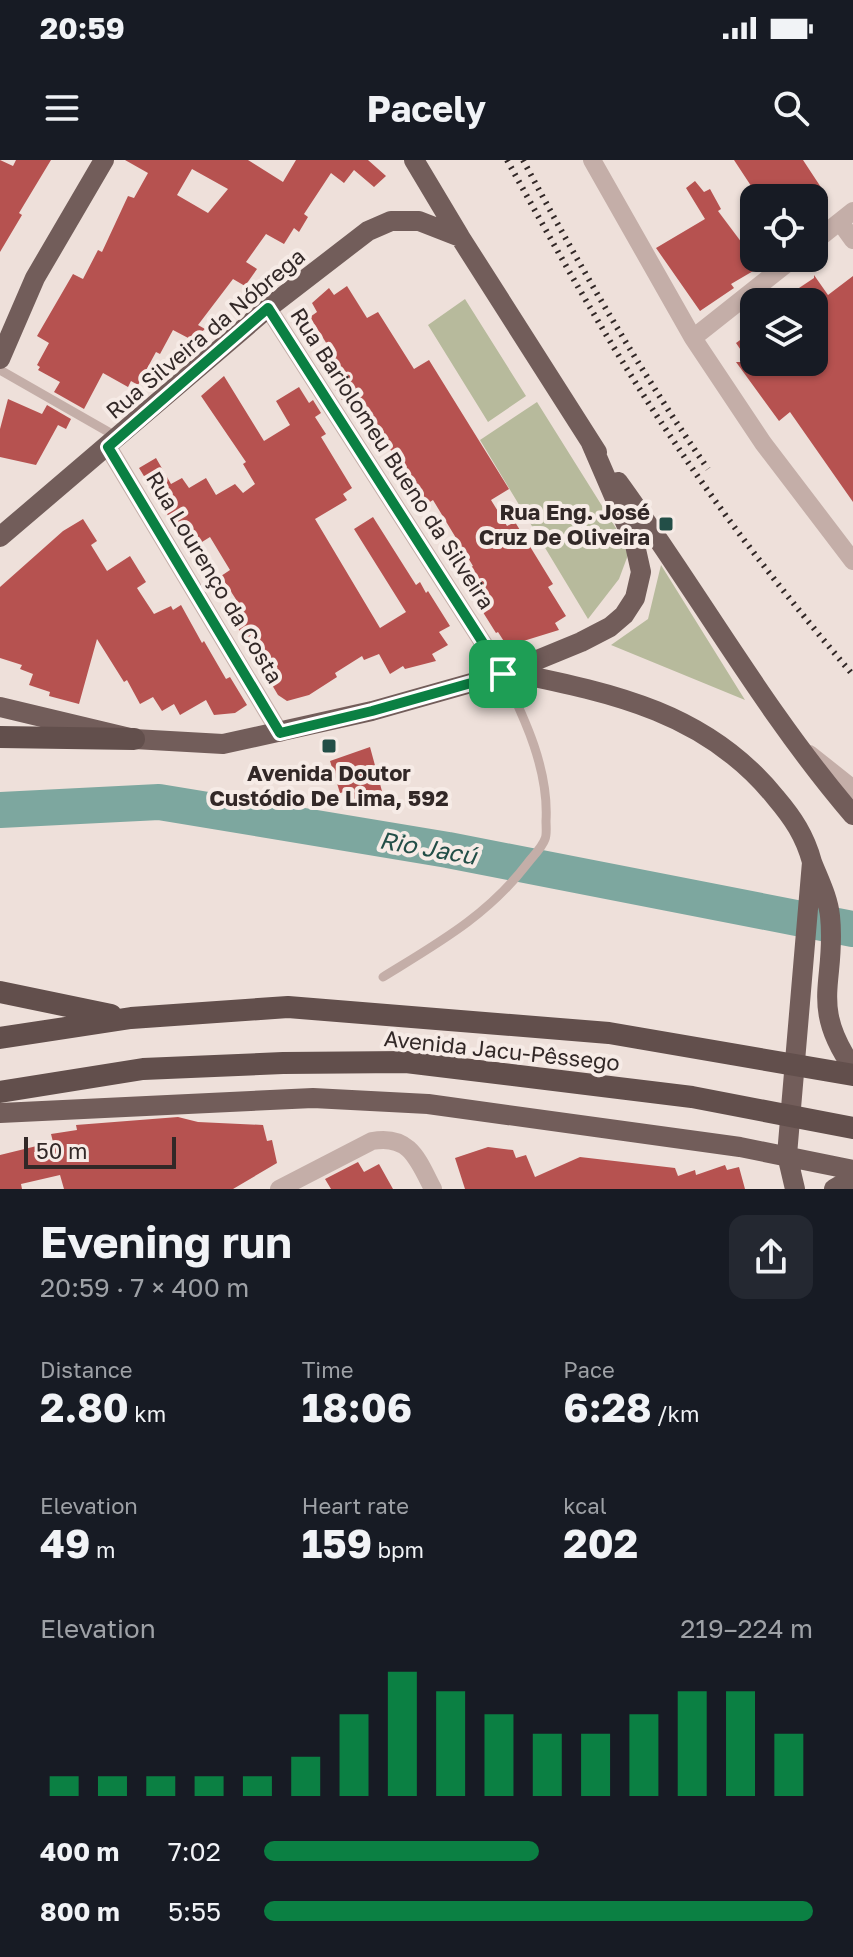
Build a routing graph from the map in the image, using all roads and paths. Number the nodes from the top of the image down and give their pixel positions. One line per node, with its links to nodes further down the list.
1 (104, 160): 11 (main road)
2 (414, 160): 6 (main road)
3 (592, 160): 10 (street)
4 (846, 217): 5 (street); 7 (street)
5 (828, 231)
6 (460, 237): 9 (main road, Rua Silveira da Nóbrega); 14 (main road)
7 (853, 240)
8 (776, 272): 10 (street)
9 (268, 308): 13 (main road, Rua Silveira da Nóbrega); 17 (street, Rua Bariolomeu Bueno da Silveira)
10 (693, 338): 16 (street)
11 (0, 359)
12 (0, 370): 13 (lane)
13 (113, 442): 15 (main road, Rua Silveira da Nóbrega); 19 (street, Rua Lourenço da Costa)
14 (591, 443): 17 (main road); 22 (main road)
15 (0, 537)
16 (853, 561)
17 (507, 673): 19 (main road); 25 (main road); 26 (lane)
18 (0, 707): 21 (main road)
19 (280, 733): 21 (main road)
20 (0, 737): 21 (highway)
21 (134, 739)
22 (794, 743): 23 (street); 24 (main road)
23 (853, 790)
24 (853, 815)
25 (816, 887): 30 (main road); 35 (main road)
26 (383, 977)
27 (0, 992): 28 (highway)
28 (131, 1018): 29 (highway, Avenida Jacu-Pêssego); 31 (highway, Avenida Jacu-Pêssego)
29 (0, 1038)
30 (853, 1068)
31 (853, 1075)
32 (0, 1092): 34 (highway, Avenida Jacu-Pêssego)
33 (0, 1113): 35 (main road)
34 (853, 1128)
35 (787, 1155): 36 (main road); 40 (main road)
36 (853, 1170)
37 (853, 1178): 41 (main road)
38 (279, 1189): 39 (street)
39 (433, 1189)
40 (795, 1189)
41 (834, 1189)

